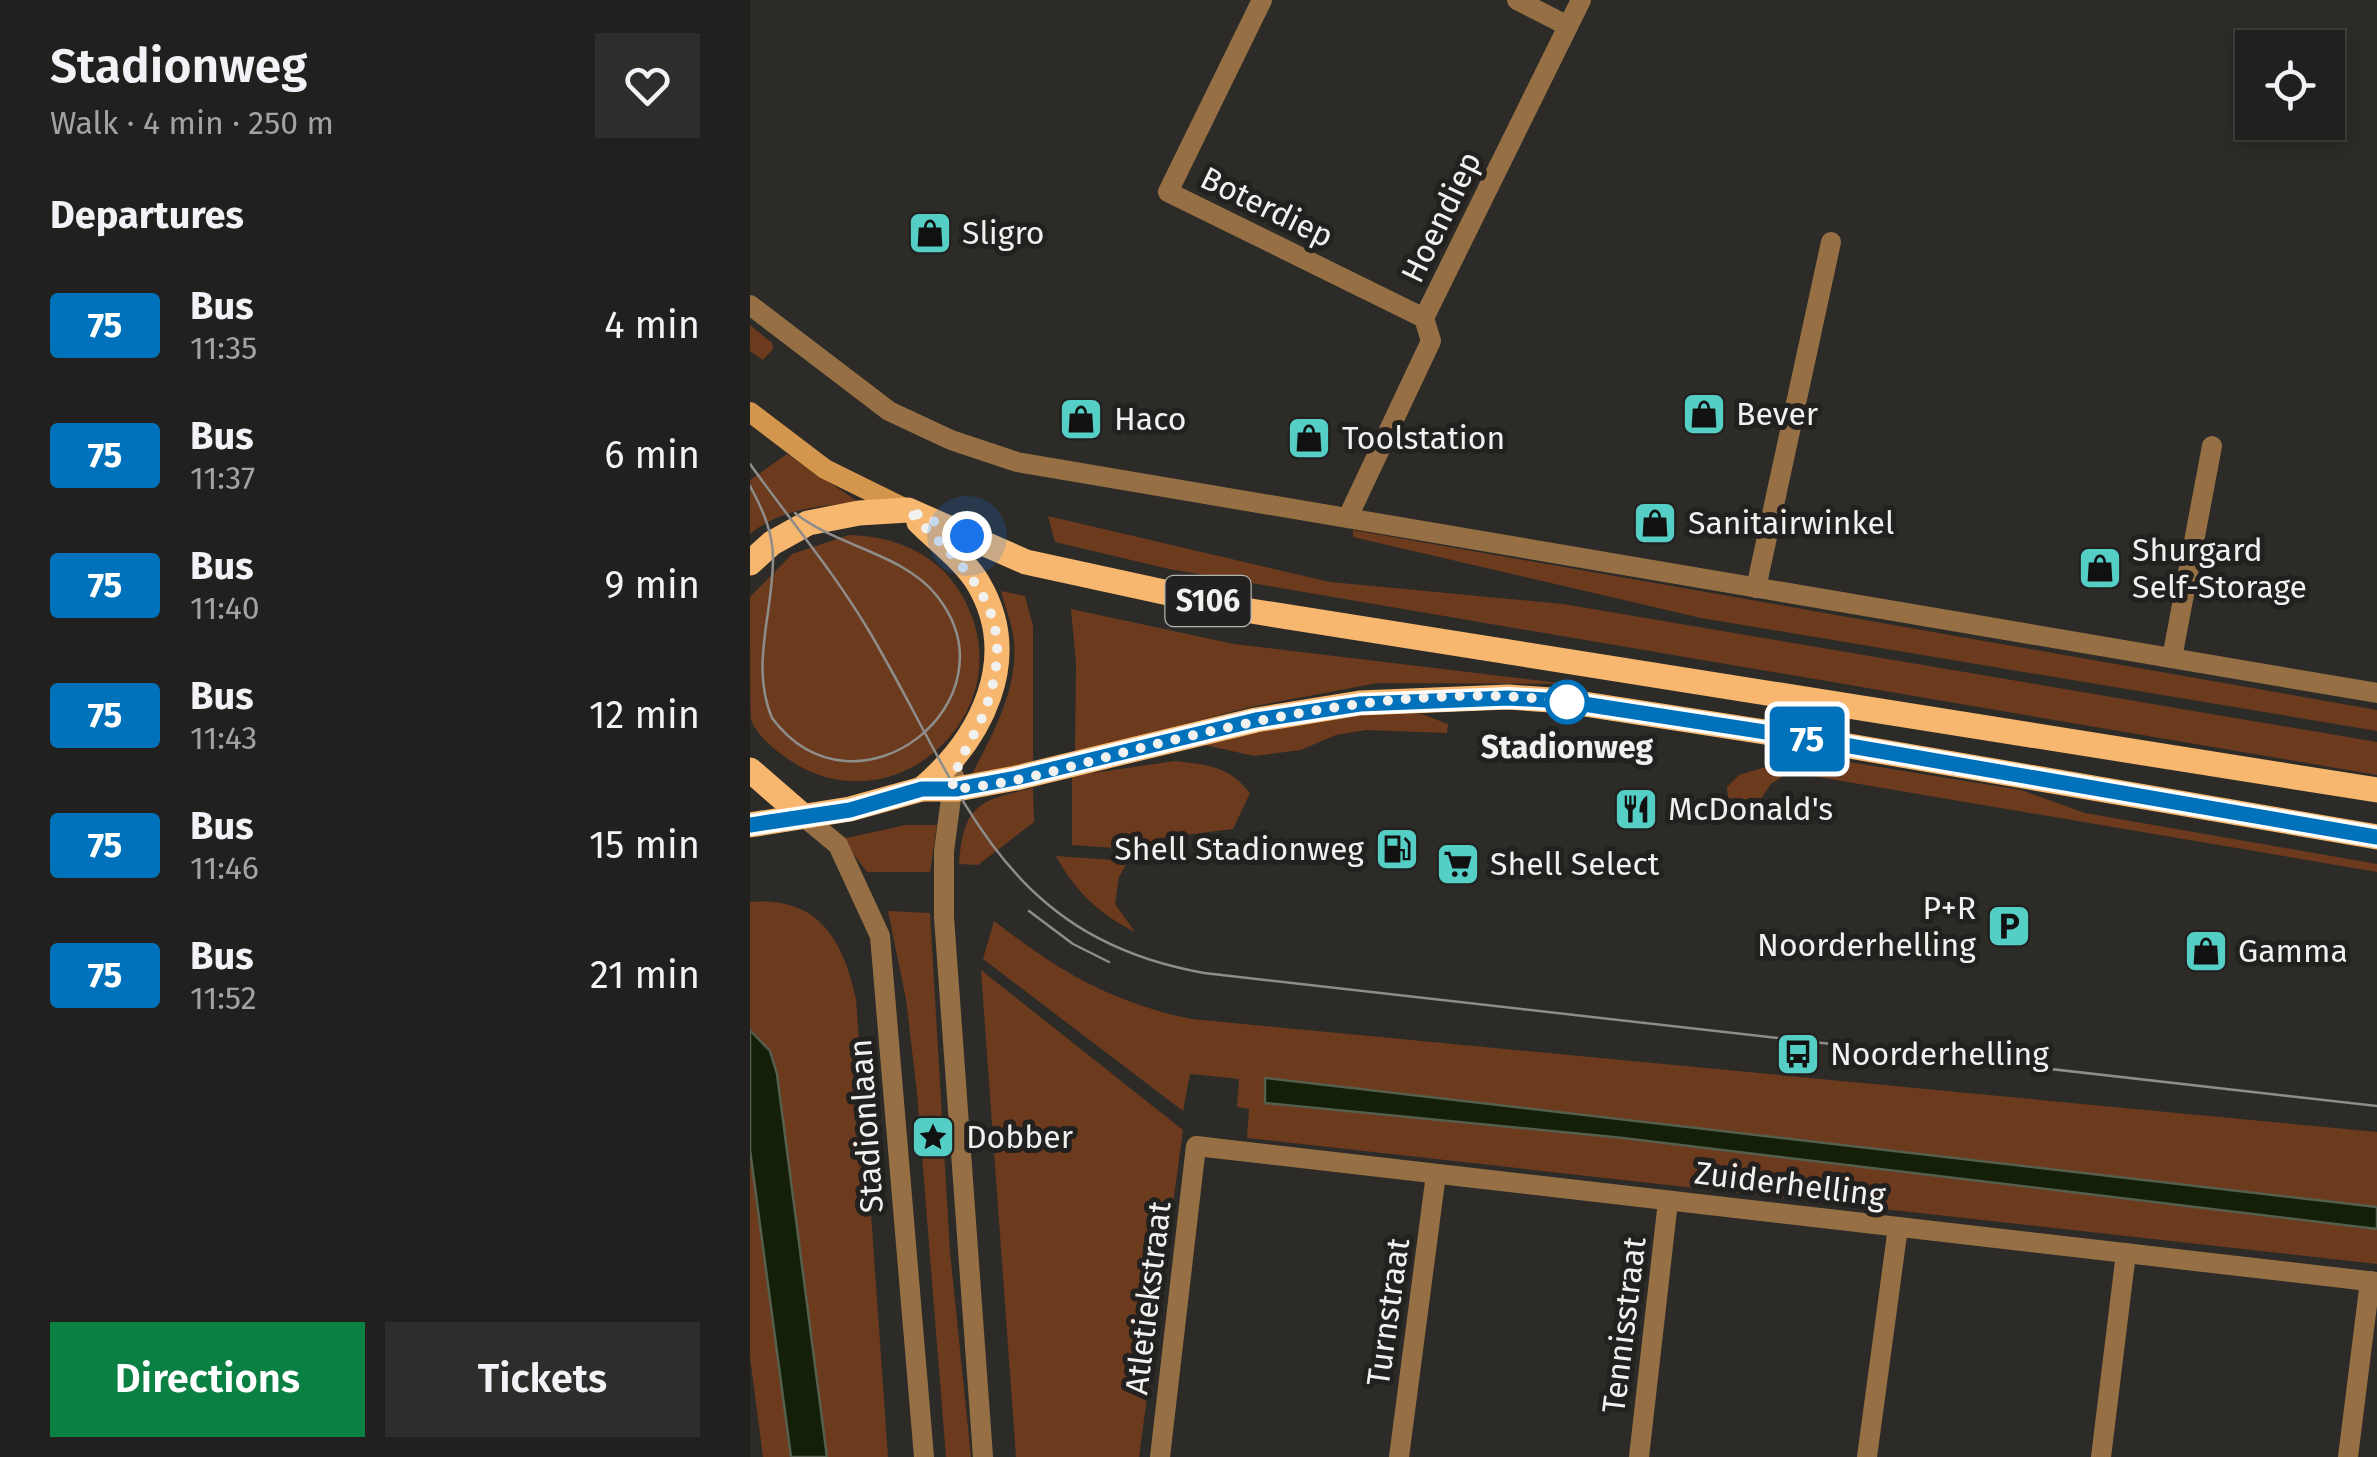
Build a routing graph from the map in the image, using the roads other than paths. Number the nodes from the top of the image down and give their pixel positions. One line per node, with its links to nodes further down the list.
1 (1262, 0): 7 (street, Boterdiep)
2 (1517, 0): 4 (street)
3 (1581, 0): 4 (street, Hoendiep)
4 (1568, 26): 7 (street, Hoendiep)
5 (1831, 242): 13 (street)
6 (757, 311): 11 (street)
7 (1424, 318): 11 (street, Hoendiep)
8 (750, 412): 10 (main road, S106)
9 (2212, 446): 14 (street)
10 (908, 510): 12 (main road); 16 (main road); 21 (main road, S106)
11 (1348, 517): 13 (street)
12 (750, 563)
13 (1756, 588): 14 (street)
14 (2172, 658): 15 (street)
15 (2377, 693)
16 (963, 751): 19 (main road); 20 (street)
17 (750, 770): 22 (main road)
18 (978, 785): 20 (main road); 24 (street); 25 (main road)
19 (922, 789): 20 (main road); 22 (main road)
20 (952, 789): 24 (street)
21 (2377, 790)
22 (803, 816): 23 (main road); 32 (street, Stadionlaan)
23 (750, 825)
24 (947, 826): 33 (street)
25 (2377, 837)
26 (1196, 1146): 27 (street, Zuiderhelling); 34 (street, Atletiekstraat)
27 (1436, 1174): 28 (street, Zuiderhelling); 35 (street, Turnstraat)
28 (1668, 1200): 29 (street, Zuiderhelling); 36 (street, Tennisstraat)
29 (1898, 1227): 30 (street, Zuiderhelling); 37 (street)
30 (2126, 1253): 31 (street, Zuiderhelling); 38 (street)
31 (2374, 1281): 39 (street)
32 (924, 1457)
33 (983, 1457)
34 (1160, 1457)
35 (1400, 1457)
36 (1638, 1457)
37 (1866, 1457)
38 (2101, 1457)
39 (2348, 1457)

